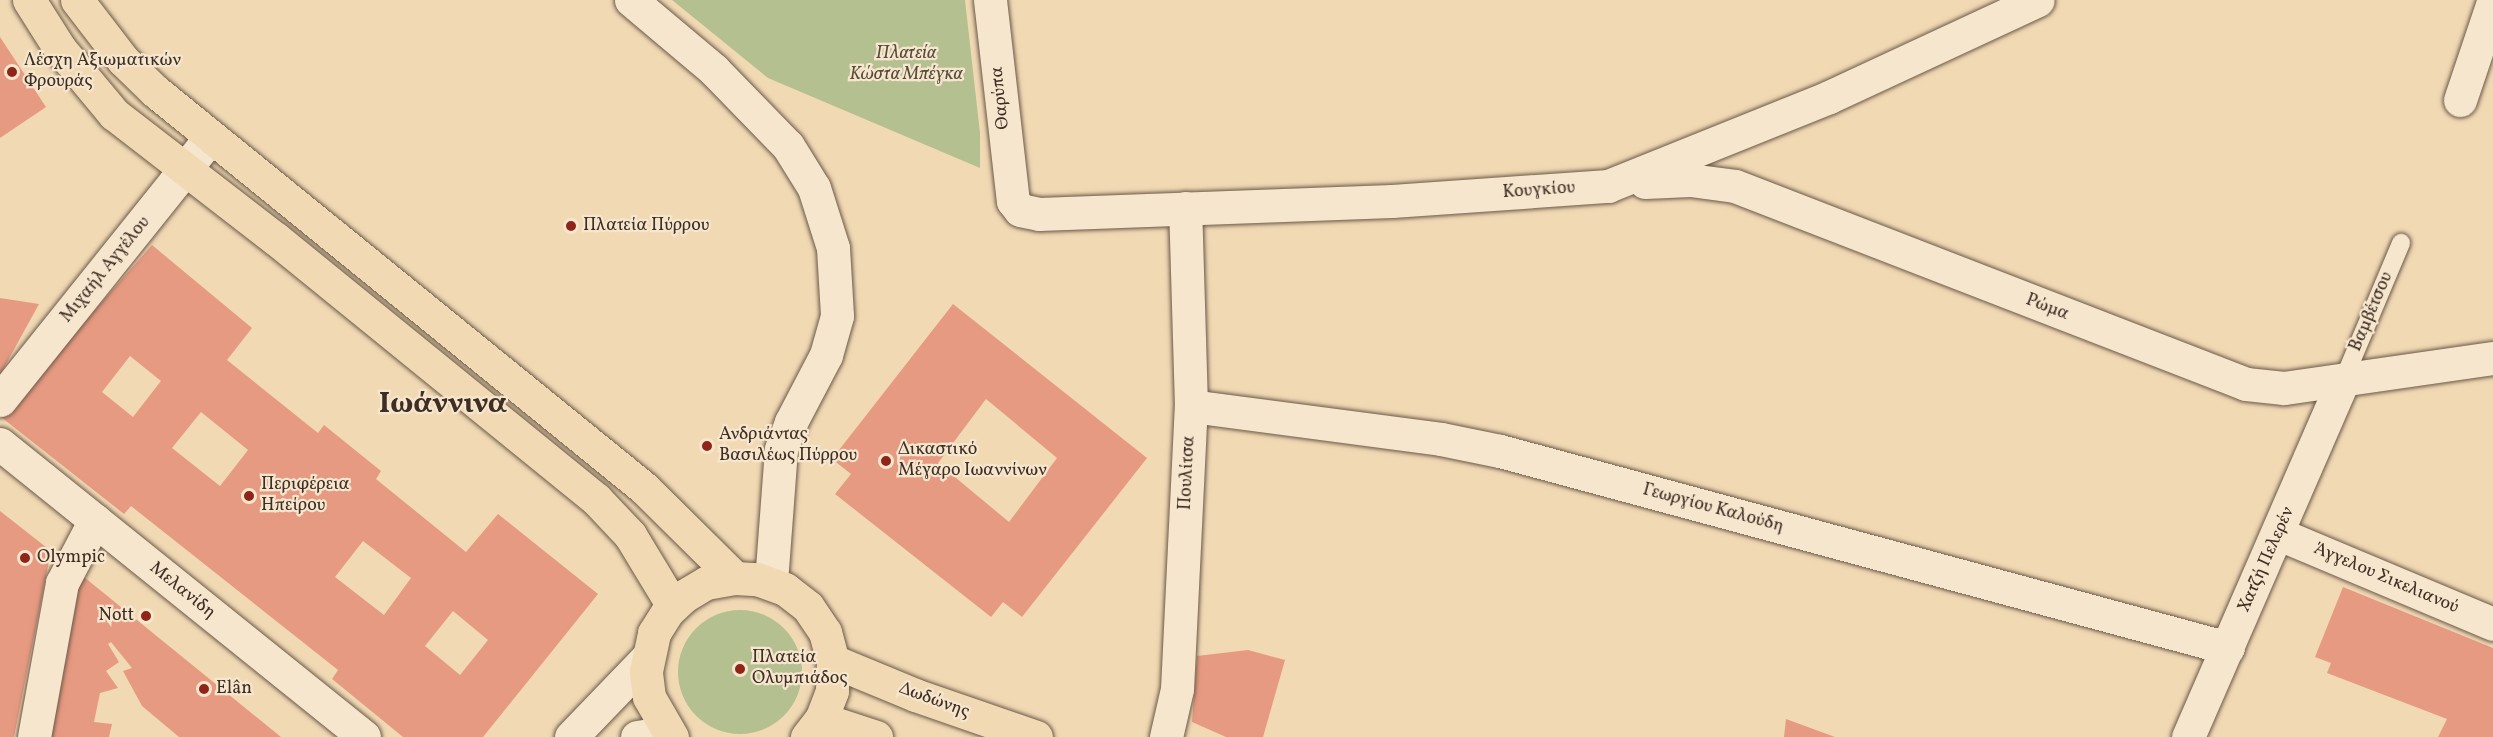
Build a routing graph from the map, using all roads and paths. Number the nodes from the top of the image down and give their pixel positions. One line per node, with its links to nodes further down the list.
1 (29, 0): 9 (main road)
2 (77, 0): 8 (main road)
3 (631, 0): 22 (street)
4 (990, 0): 11 (street, Θαρύπα)
5 (2038, 0): 10 (street, Κουγκίου)
6 (2493, 2): 7 (street)
7 (2460, 100)
8 (210, 138): 9 (street, Μιχαήλ Αγγέλου); 21 (main road)
9 (185, 171): 16 (street, Μιχαήλ Αγγέλου); 23 (main road)
10 (1608, 186): 12 (street, Κουγκίου); 15 (street, Ρώμα)
11 (1012, 196): 12 (street, Κουγκίου)
12 (1185, 208): 17 (street, Πουλίτσα)
13 (2401, 243): 15 (lane, Βαμβέτσου)
14 (2493, 358): 15 (street, Ρώμα)
15 (2343, 381): 20 (street, Χατζή Πελερέν)
16 (0, 400)
17 (1191, 406): 25 (street, Γεωργίου Καλούδη); 35 (street, Πουλίτσα)
18 (0, 444): 19 (street, Μελανίδη)
19 (95, 520): 30 (street); 31 (street, Μελανίδη)
20 (2279, 534): 24 (street, Άγγελου Σικελιανού); 25 (street, Χατζή Πελερέν)
21 (735, 578): 22 (main road); 23 (main road)
22 (771, 583): 27 (main road)
23 (673, 606): 26 (main road)
24 (2493, 624)
25 (2228, 648): 36 (street, Χατζή Πελερέν)
26 (647, 658): 29 (main road); 32 (street)
27 (833, 661): 28 (main road); 34 (main road, Δωδώνης)
28 (814, 728): 33 (main road)
29 (659, 735)
30 (34, 737)
31 (364, 737)
32 (571, 737)
33 (876, 737)
34 (1036, 737)
35 (1166, 737)
36 (2188, 737)

